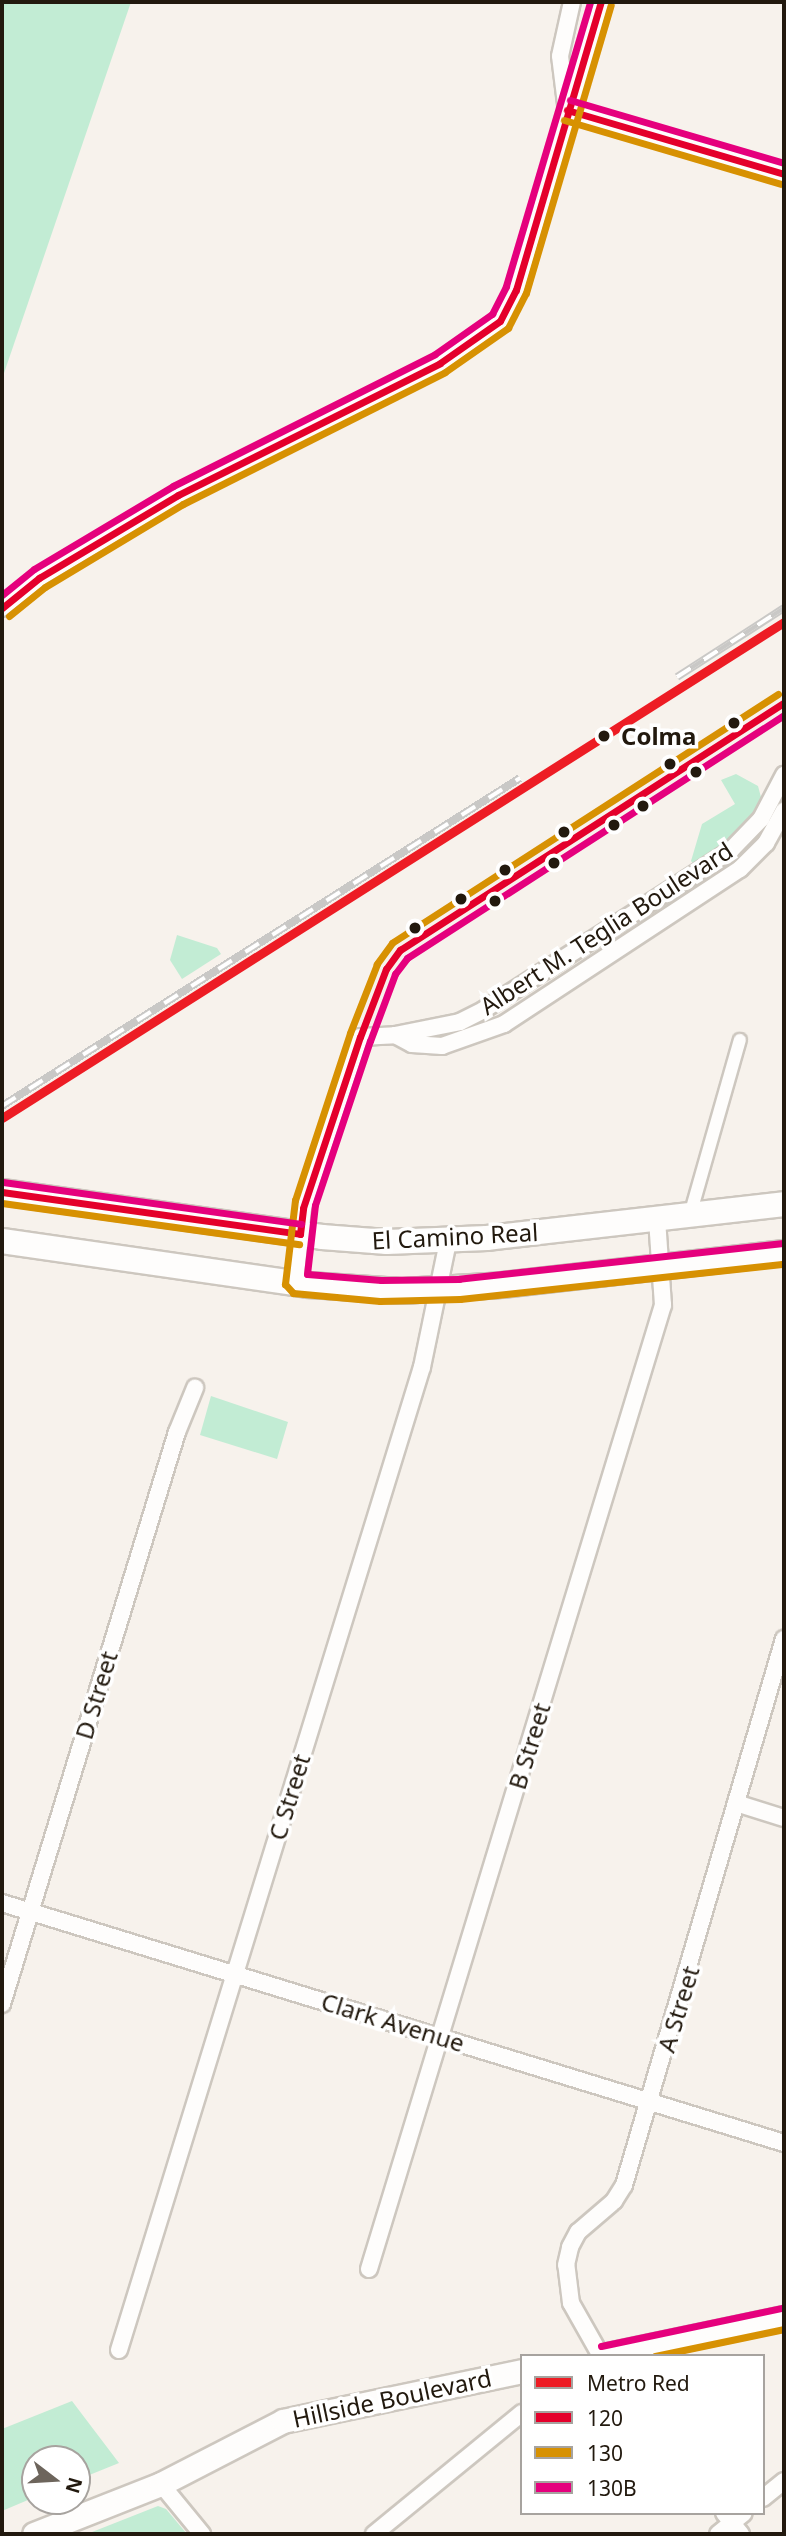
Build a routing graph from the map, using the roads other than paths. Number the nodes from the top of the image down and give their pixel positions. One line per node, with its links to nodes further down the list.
1 (572, 2): 3 (street)
2 (601, 2): 3 (street)
3 (567, 110): 4 (street); 5 (street)
4 (784, 174)
5 (2, 608)
6 (784, 775): 8 (street, Albert M. Teglia Boulevard)
7 (784, 811): 8 (street, Albert M. Teglia Boulevard)
8 (395, 1035): 14 (street, Albert M. Teglia Boulevard)
9 (740, 1041): 12 (street)
10 (2, 1192): 14 (main road, El Camino Real)
11 (784, 1204): 12 (main road, El Camino Real)
12 (690, 1215): 13 (main road, El Camino Real)
13 (657, 1219): 16 (main road, El Camino Real); 18 (street, B Street)
14 (300, 1234): 16 (main road, El Camino Real); 19 (street, Albert M. Teglia Boulevard)
15 (2, 1241): 19 (main road, El Camino Real)
16 (448, 1241): 20 (street, C Street)
17 (784, 1253): 18 (main road, El Camino Real)
18 (661, 1267): 20 (main road, El Camino Real); 29 (street, B Street)
19 (295, 1283): 20 (main road, El Camino Real)
20 (441, 1290): 27 (street, C Street)
21 (195, 1388): 26 (street, D Street)
22 (784, 1639): 23 (street, A Street)
23 (736, 1803): 24 (street); 30 (street, A Street)
24 (784, 1818)
25 (2, 1903): 26 (street, Clark Avenue)
26 (30, 1912): 27 (street, Clark Avenue); 28 (street, D Street)
27 (236, 1974): 29 (street, Clark Avenue); 34 (street, C Street)
28 (2, 2004)
29 (440, 2037): 30 (street, Clark Avenue); 32 (street, B Street)
30 (650, 2102): 31 (street, Clark Avenue); 35 (street, A Street)
31 (784, 2143)
32 (369, 2269)
33 (784, 2318): 36 (main road)
34 (119, 2350)
35 (601, 2354)
36 (612, 2354)
37 (520, 2371): 40 (main road, Hillside Boulevard)
38 (520, 2415): 45 (street)
39 (784, 2480): 41 (street)
40 (161, 2483): 43 (main road, Hillside Boulevard); 44 (street)
41 (765, 2496)
42 (735, 2521): 46 (street)
43 (34, 2534)
44 (202, 2534)
45 (374, 2534)
46 (718, 2534)

